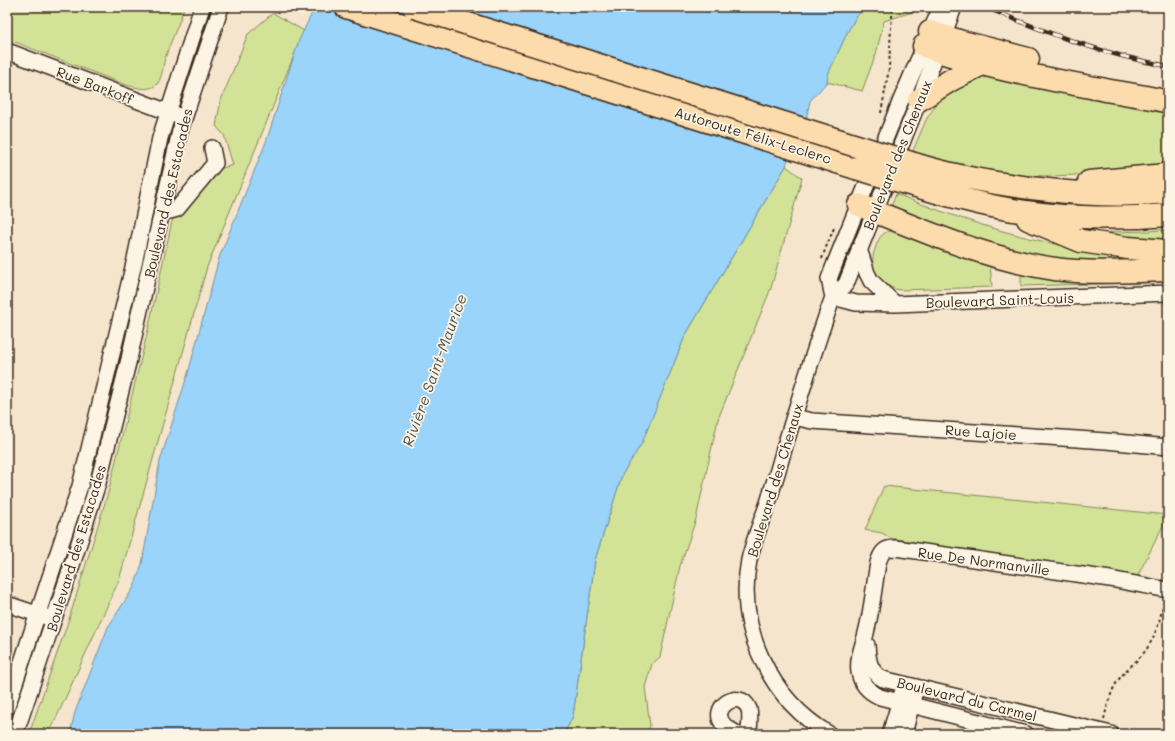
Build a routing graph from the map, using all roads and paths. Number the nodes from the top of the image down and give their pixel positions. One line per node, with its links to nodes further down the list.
1 (202, 7): 13 (street, Boulevard des Estacades)
2 (221, 7): 14 (street, Boulevard des Estacades)
3 (346, 7): 16 (highway, Autoroute Félix-Leclerc, bridge)
4 (414, 7): 16 (highway, Autoroute Félix-Leclerc, bridge)
5 (941, 7): 7 (street, Boulevard des Chenaux)
6 (954, 7): 7 (street, Boulevard des Chenaux)
7 (934, 41): 9 (highway); 10 (highway); 11 (street, Boulevard des Chenaux); 20 (street, Boulevard des Chenaux)
8 (7, 51): 13 (street, Rue Barkoff)
9 (982, 64): 11 (highway); 12 (highway)
10 (1168, 87)
11 (919, 100): 20 (street, Boulevard des Chenaux)
12 (1168, 102)
13 (167, 112): 14 (street, Rue Barkoff); 30 (street, Boulevard des Estacades)
14 (184, 118): 22 (street, Boulevard des Estacades)
15 (212, 148): 22 (street)
16 (910, 173): 18 (highway, Autoroute Félix-Leclerc); 21 (highway, Autoroute Félix-Leclerc)
17 (1168, 174): 18 (highway)
18 (1026, 188): 19 (highway, Autoroute Félix-Leclerc)
19 (1168, 192)
20 (867, 208): 24 (street, Boulevard des Chenaux); 26 (highway); 28 (street, Boulevard des Chenaux)
21 (999, 208): 23 (highway, Autoroute Félix-Leclerc); 25 (highway)
22 (163, 210): 31 (street, Boulevard des Estacades)
23 (1168, 215)
24 (859, 249): 28 (street, Boulevard des Chenaux); 29 (street)
25 (1168, 251)
26 (1168, 270)
27 (1168, 293): 29 (street, Boulevard Saint-Louis)
28 (833, 297): 29 (street, Boulevard Saint-Louis); 32 (street, Boulevard des Chenaux)
29 (895, 304)
30 (112, 355): 31 (street); 36 (street, Boulevard des Estacades)
31 (128, 359): 37 (street, Boulevard des Estacades)
32 (794, 417): 33 (street, Rue Lajoie); 46 (street, Boulevard des Chenaux)
33 (1168, 446)
34 (1167, 590): 38 (street, Rue De Normanville); 42 (path)
35 (7, 604): 36 (street)
36 (38, 614): 37 (street); 41 (street, Boulevard des Estacades)
37 (54, 620): 43 (street, Boulevard des Estacades)
38 (866, 673): 39 (street, Boulevard du Carmel); 40 (street, Boulevard du Carmel)
39 (910, 685): 40 (street); 42 (street, Boulevard du Carmel)
40 (905, 703): 47 (street); 48 (street); 49 (street, Boulevard du Carmel)
41 (7, 707)
42 (1106, 733)
43 (14, 734)
44 (737, 734): 45 (street)
45 (749, 734)
46 (828, 734)
47 (890, 734)
48 (904, 734)
49 (1026, 734)

